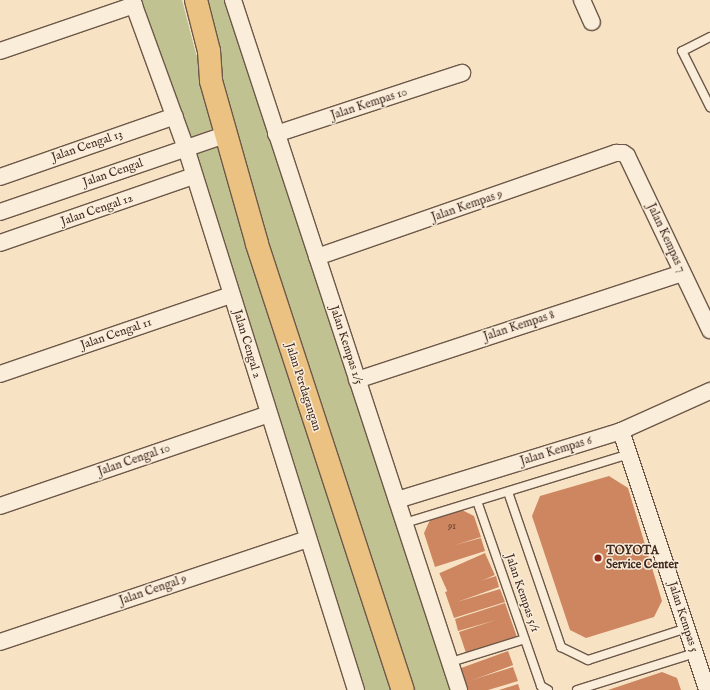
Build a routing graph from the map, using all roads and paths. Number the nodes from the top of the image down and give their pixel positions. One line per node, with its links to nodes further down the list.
1 (182, 0): 10 (main road, Jalan Perdagangan)
2 (196, 0): 10 (main road, Jalan Perdagangan)
3 (233, 0): 13 (street, Jalan Kempas 1/5)
4 (582, 0): 6 (street)
5 (133, 3): 8 (street); 12 (street, Jalan Cengal 2)
6 (592, 22)
7 (710, 37): 11 (lane)
8 (0, 51)
9 (462, 73): 13 (street, Jalan Kempas 10)
10 (211, 81): 14 (main road, Jalan Perdagangan)
11 (710, 107)
12 (175, 116): 15 (street, Jalan Cengal 2); 18 (street, Jalan Cengal 13)
13 (276, 134): 21 (street, Jalan Kempas 1/5)
14 (225, 135): 15 (street, Jalan Cengal); 43 (main road, Jalan Perdagangan)
15 (186, 148): 17 (street, Jalan Cengal 2); 19 (street, Jalan Cengal)
16 (616, 153): 21 (street, Jalan Kempas 9); 22 (street, Jalan Kempas 7)
17 (193, 176): 20 (street, Jalan Cengal 12); 23 (street, Jalan Cengal 2)
18 (0, 177)
19 (0, 212)
20 (0, 243)
21 (317, 257): 26 (street, Jalan Kempas 1/5)
22 (682, 273): 24 (street, Jalan Kempas 7); 26 (street, Jalan Kempas 8)
23 (231, 295): 25 (street, Jalan Cengal 11); 28 (street, Jalan Cengal 2)
24 (710, 330)
25 (0, 374)
26 (357, 380): 32 (street, Jalan Kempas 1/5)
27 (710, 391): 29 (street, Jalan Kempas 6)
28 (268, 414): 34 (street, Jalan Cengal 10); 36 (street, Jalan Cengal 2)
29 (621, 431): 30 (street, Jalan Kempas 5); 32 (street, Jalan Kempas 6)
30 (629, 454): 31 (lane); 37 (street, Jalan Kempas 5)
31 (508, 492): 33 (lane); 37 (lane)
32 (397, 500): 35 (street, Jalan Kempas 1/5)
33 (477, 500): 35 (lane); 38 (lane, Jalan Kempas 5/1)
34 (0, 506)
35 (405, 523): 41 (street, Jalan Kempas 1/5)
36 (307, 539): 39 (street, Jalan Cengal 9); 42 (street, Jalan Cengal 2)
37 (686, 628): 40 (street, Jalan Kempas 5)
38 (525, 639): 41 (lane); 45 (lane, Jalan Kempas 5/1)
39 (0, 642)
40 (695, 653): 46 (lane); 47 (street, Jalan Kempas 5)
41 (450, 662): 44 (street, Jalan Kempas 1/5)
42 (356, 690)
43 (403, 690)
44 (459, 690)
45 (548, 690)
46 (577, 690)
47 (707, 690)

